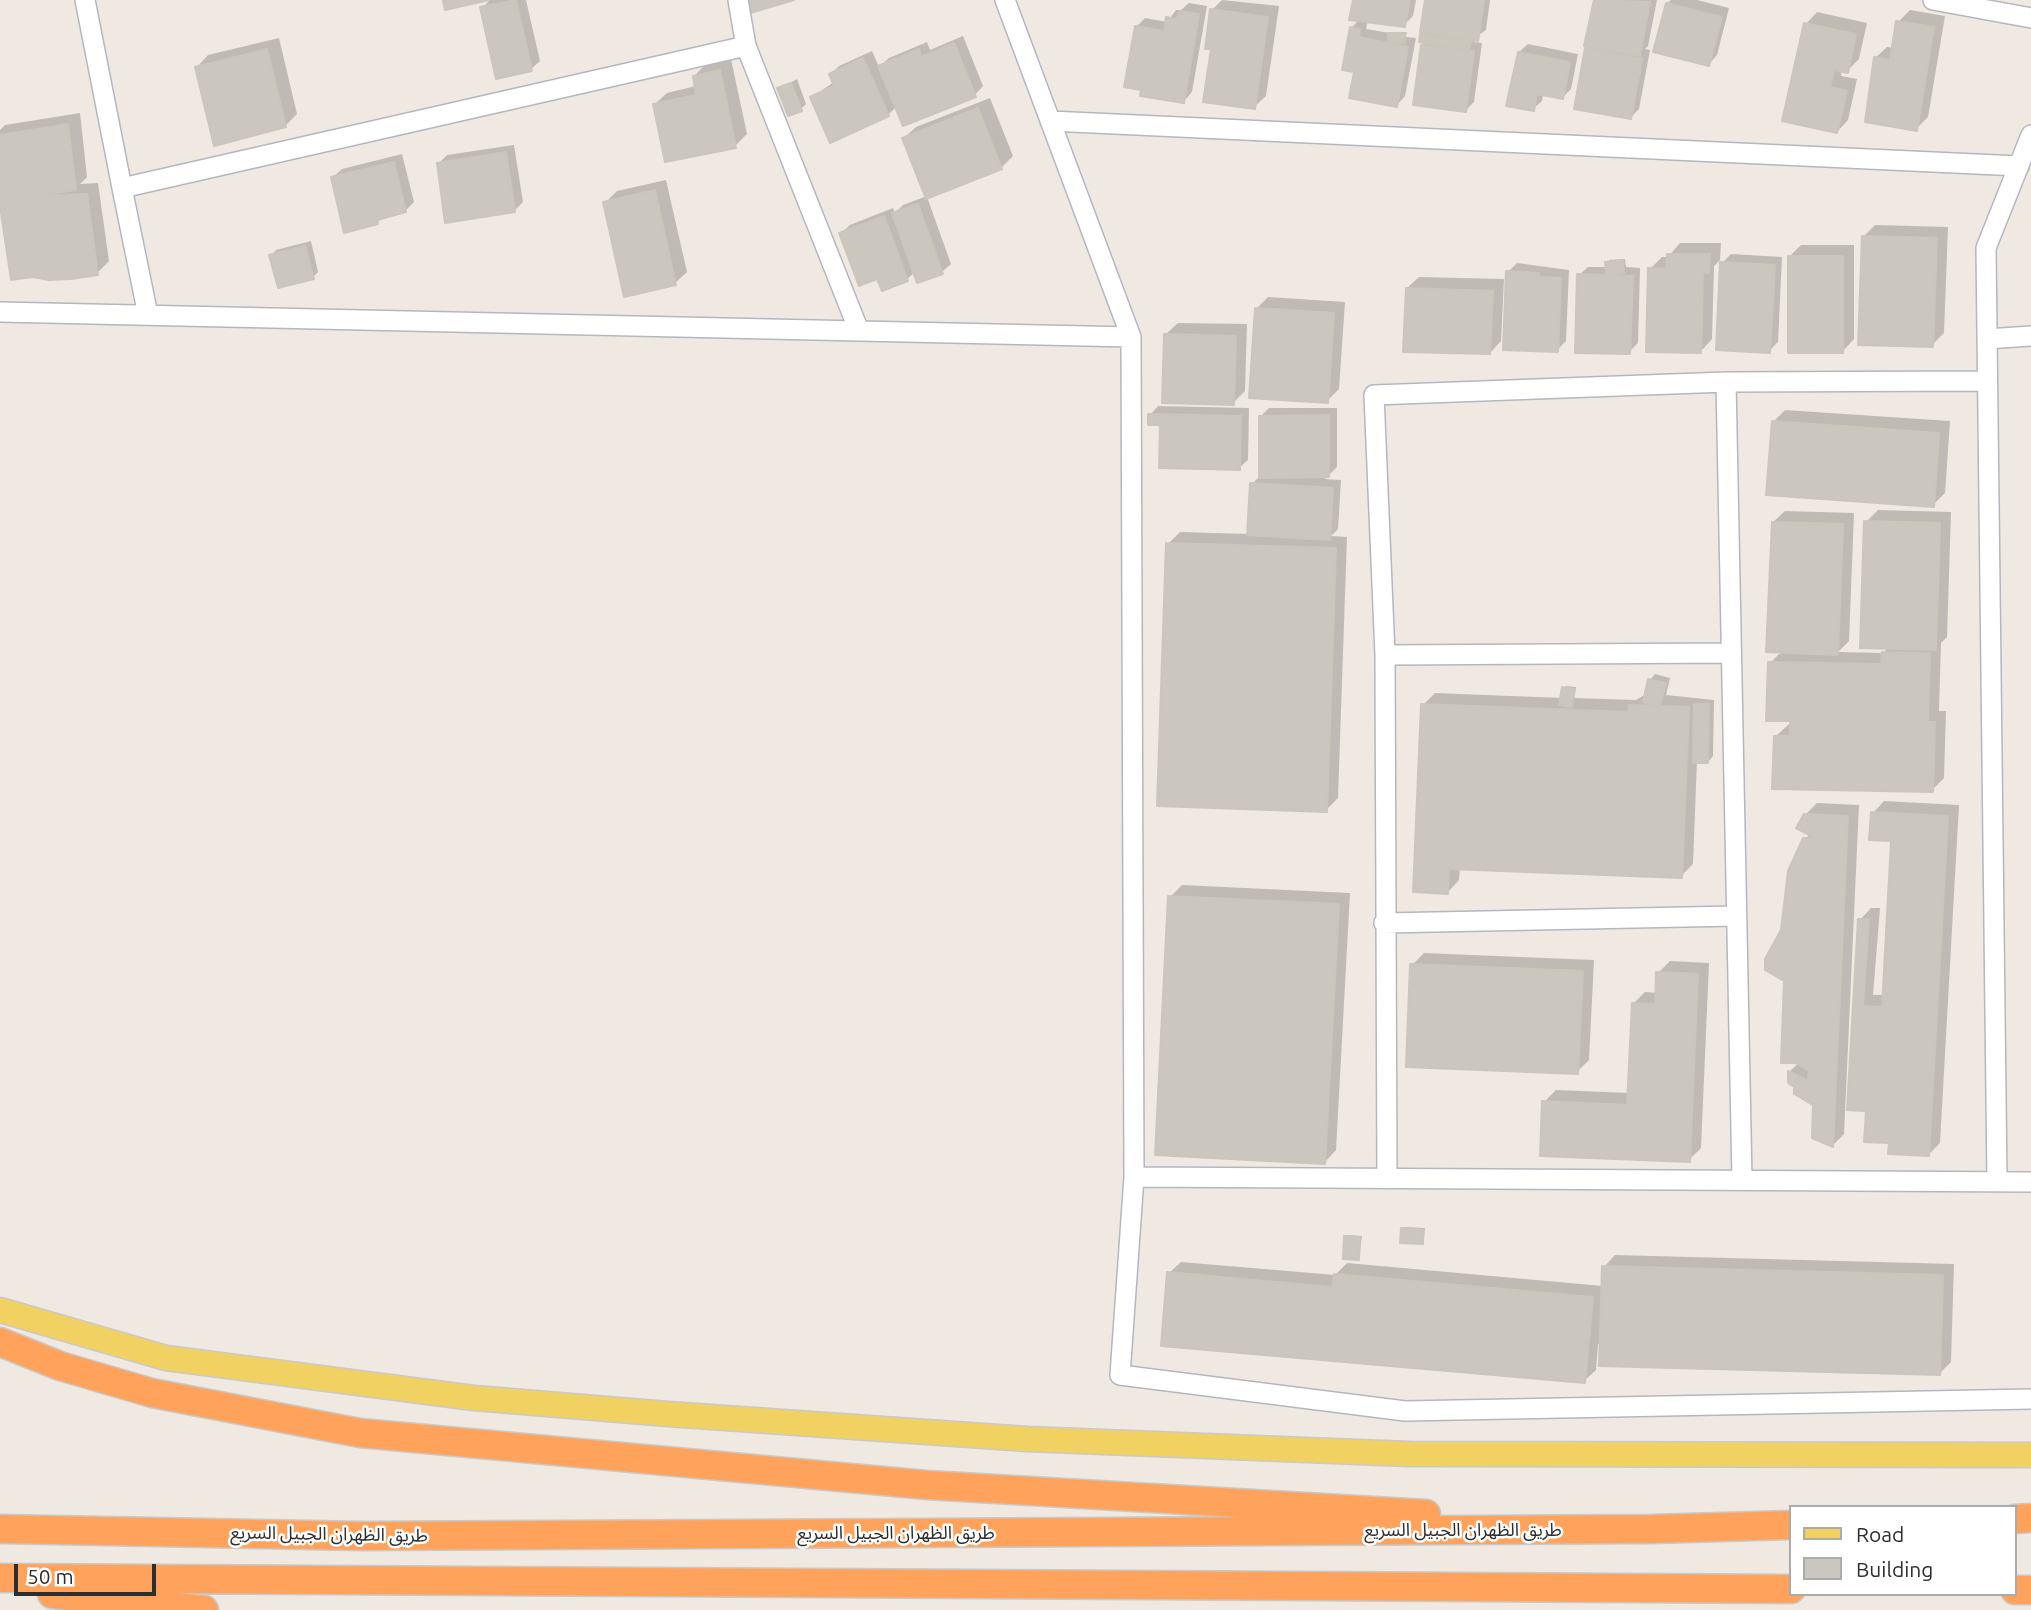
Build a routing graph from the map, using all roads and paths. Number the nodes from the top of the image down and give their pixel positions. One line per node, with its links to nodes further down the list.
1 (85, 0): 10 (street)
2 (738, 0): 6 (street)
3 (1005, 0): 7 (street)
4 (1933, 0): 5 (street)
5 (2031, 18)
6 (746, 46): 10 (street); 13 (street)
7 (1050, 121): 9 (street); 15 (street)
8 (2031, 135): 9 (street)
9 (2019, 166): 16 (street)
10 (122, 188): 12 (street)
11 (0, 312): 12 (street)
12 (148, 315): 13 (street)
13 (859, 331): 15 (street)
14 (2031, 336): 16 (street)
15 (1132, 337): 23 (street)
16 (1987, 340): 17 (street)
17 (1987, 381): 18 (street); 26 (street)
18 (1726, 382): 19 (street); 20 (street)
19 (1731, 653): 20 (street); 21 (street)
20 (1385, 655): 22 (street)
21 (1736, 916): 22 (street); 25 (street)
22 (1384, 923): 24 (street)
23 (1134, 1177): 24 (street); 30 (street)
24 (1387, 1178): 25 (street)
25 (1742, 1180): 26 (street)
26 (1997, 1181): 27 (street)
27 (2031, 1182)
28 (0, 1310): 31 (main road)
29 (0, 1342): 34 (highway)
30 (2031, 1399)
31 (2031, 1455)
32 (1790, 1525): 34 (highway, طريق الظهران الجبيل السريع)
33 (0, 1529): 34 (highway, طريق الظهران الجبيل السريع)
34 (1652, 1530)
35 (0, 1578): 37 (highway)
36 (0, 1589): 38 (highway)
37 (1790, 1589)
38 (204, 1610)

